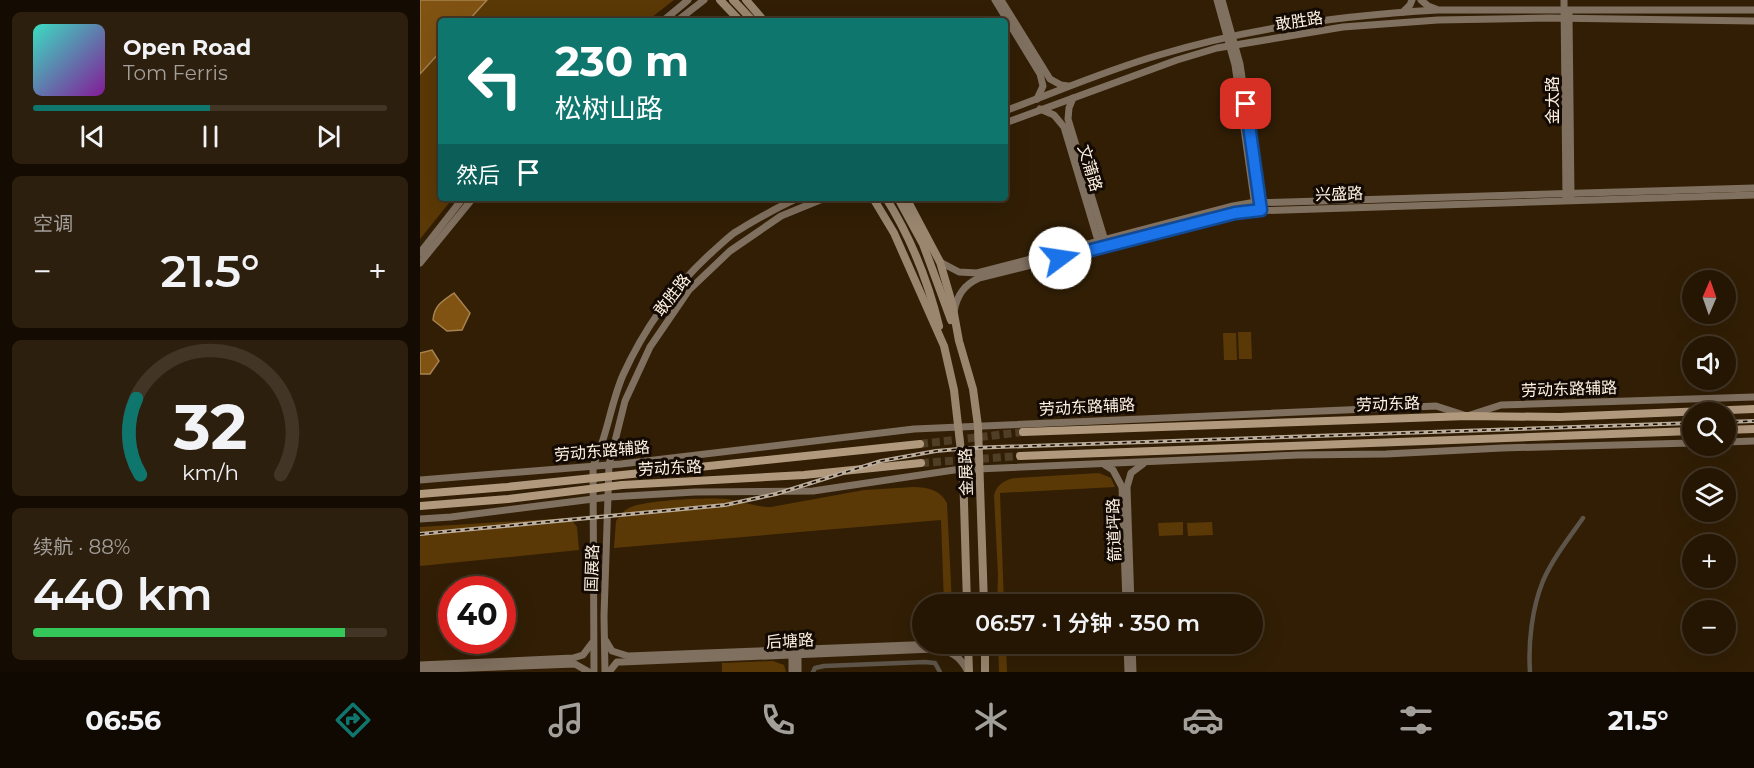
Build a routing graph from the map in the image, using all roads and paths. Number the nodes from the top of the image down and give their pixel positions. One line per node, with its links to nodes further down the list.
1 (688, 0): 17 (main road)
2 (704, 0): 18 (main road)
3 (718, 0): 19 (main road); 20 (main road)
4 (733, 0): 21 (main road)
5 (746, 0): 22 (main road)
6 (995, 0): 23 (main road)
7 (1002, 0): 29 (main road)
8 (1217, 0): 27 (main road)
9 (1222, 0): 27 (main road)
10 (1412, 0): 16 (main road)
11 (1421, 0): 14 (main road)
12 (1566, 0): 13 (main road, 金太路)
13 (1566, 9): 14 (main road, 敢胜路); 15 (main road, 敢胜路); 24 (main road, 金太路)
14 (1438, 10): 16 (main road, 敢胜路)
15 (1754, 10)
16 (1403, 12): 27 (main road, 敢胜路)
17 (667, 18)
18 (681, 18)
19 (732, 18)
20 (737, 18)
21 (750, 18)
22 (762, 18)
23 (1006, 18)
24 (1567, 19): 26 (main road, 敢胜路); 28 (main road, 敢胜路); 37 (main road, 金太路)
25 (1008, 21): 31 (main road)
26 (1754, 21)
27 (1231, 37): 28 (main road); 29 (main road, 敢胜路)
28 (1233, 46): 30 (main road, 敢胜路); 46 (main road)
29 (1070, 87): 31 (main road, 敢胜路)
30 (1073, 98): 32 (main road, 敢胜路); 47 (main road, 文蒲路)
31 (1037, 99): 33 (main road, 敢胜路)
32 (1040, 109): 34 (main road, 敢胜路); 47 (main road, 文蒲路)
33 (1008, 110)
34 (1008, 122)
35 (1754, 188): 37 (main road, 兴盛路)
36 (1754, 195): 37 (main road, 兴盛路)
37 (1569, 198): 46 (main road, 兴盛路)
38 (461, 201): 48 (main road)
39 (471, 201): 50 (main road)
40 (792, 201): 74 (main road, 敢胜路)
41 (818, 201): 72 (main road, 敢胜路)
42 (875, 201): 53 (main road, 金展路)
43 (888, 201): 53 (main road, 金展路)
44 (900, 201): 52 (main road, 金展路)
45 (908, 201): 49 (main road, 金展路)
46 (1258, 207): 47 (main road, 兴盛路)
47 (1102, 244): 49 (main road, 兴盛路); 51 (main road, 兴盛路)
48 (420, 253)
49 (940, 262): 51 (main road, 金展路)
50 (420, 263)
51 (954, 314): 52 (main road, 金展路)
52 (959, 341): 57 (main road, 金展路)
53 (944, 346): 58 (main road, 金展路)
54 (1754, 397): 56 (main road, 劳动东路辅路)
55 (1754, 409): 56 (highway, 劳动东路)
56 (1467, 416): 57 (main road, 劳动东路辅路); 62 (highway, 劳动东路)
57 (978, 426): 58 (main road, 劳动东路辅路); 76 (main road, 金展路)
58 (958, 427): 72 (main road, 劳动东路辅路); 75 (main road, 金展路)
59 (1754, 429): 60 (highway)
60 (1736, 430)
61 (1682, 431): 63 (highway)
62 (1023, 432)
63 (1441, 439): 68 (main road); 69 (highway)
64 (1754, 441): 65 (main road)
65 (1736, 442)
66 (1682, 443): 68 (main road)
67 (920, 444): 77 (highway, 劳动东路)
68 (1502, 448): 71 (main road)
69 (1020, 456)
70 (921, 463): 80 (highway, 劳动东路)
71 (1146, 463): 73 (main road); 91 (main road, 箭道坪路)
72 (609, 465): 74 (main road, 劳动东路辅路); 77 (main road, 国展路)
73 (1103, 465): 76 (main road); 90 (main road, 箭道坪路)
74 (593, 466): 78 (main road, 国展路); 79 (main road, 劳动东路辅路)
75 (963, 469): 76 (main road); 83 (main road); 88 (main road, 金展路)
76 (980, 469): 89 (main road, 金展路)
77 (608, 476): 78 (highway, 劳动东路); 80 (main road, 国展路)
78 (594, 477): 81 (main road, 国展路); 82 (highway, 劳动东路)
79 (420, 480)
80 (608, 487): 81 (highway, 劳动东路); 83 (main road, 国展路)
81 (593, 489): 84 (main road, 国展路); 85 (highway, 劳动东路)
82 (420, 494)
83 (609, 497): 84 (main road); 92 (main road, 国展路)
84 (593, 499): 87 (main road); 93 (main road, 国展路)
85 (420, 506)
86 (1583, 518): 112 (street)
87 (422, 519)
88 (967, 594)
89 (984, 594)
90 (1126, 594)
91 (1131, 594)
92 (604, 636): 95 (main road, 后塘路); 103 (main road, 国展路)
93 (594, 637): 100 (main road); 102 (main road, 国展路)
94 (912, 645): 95 (main road, 后塘路)
95 (795, 652): 103 (main road, 后塘路); 104 (main road); 105 (main road); 108 (main road, 后塘路)
96 (968, 654): 108 (main road)
97 (985, 654): 109 (main road)
98 (1127, 654): 110 (main road)
99 (1132, 654): 111 (main road)
100 (420, 664)
101 (420, 670): 102 (main road)
102 (592, 672)
103 (607, 672)
104 (792, 672)
105 (798, 672)
106 (813, 672): 107 (street)
107 (940, 672)
108 (969, 672)
109 (986, 672)
110 (1128, 672)
111 (1133, 672)
112 (1530, 672)

